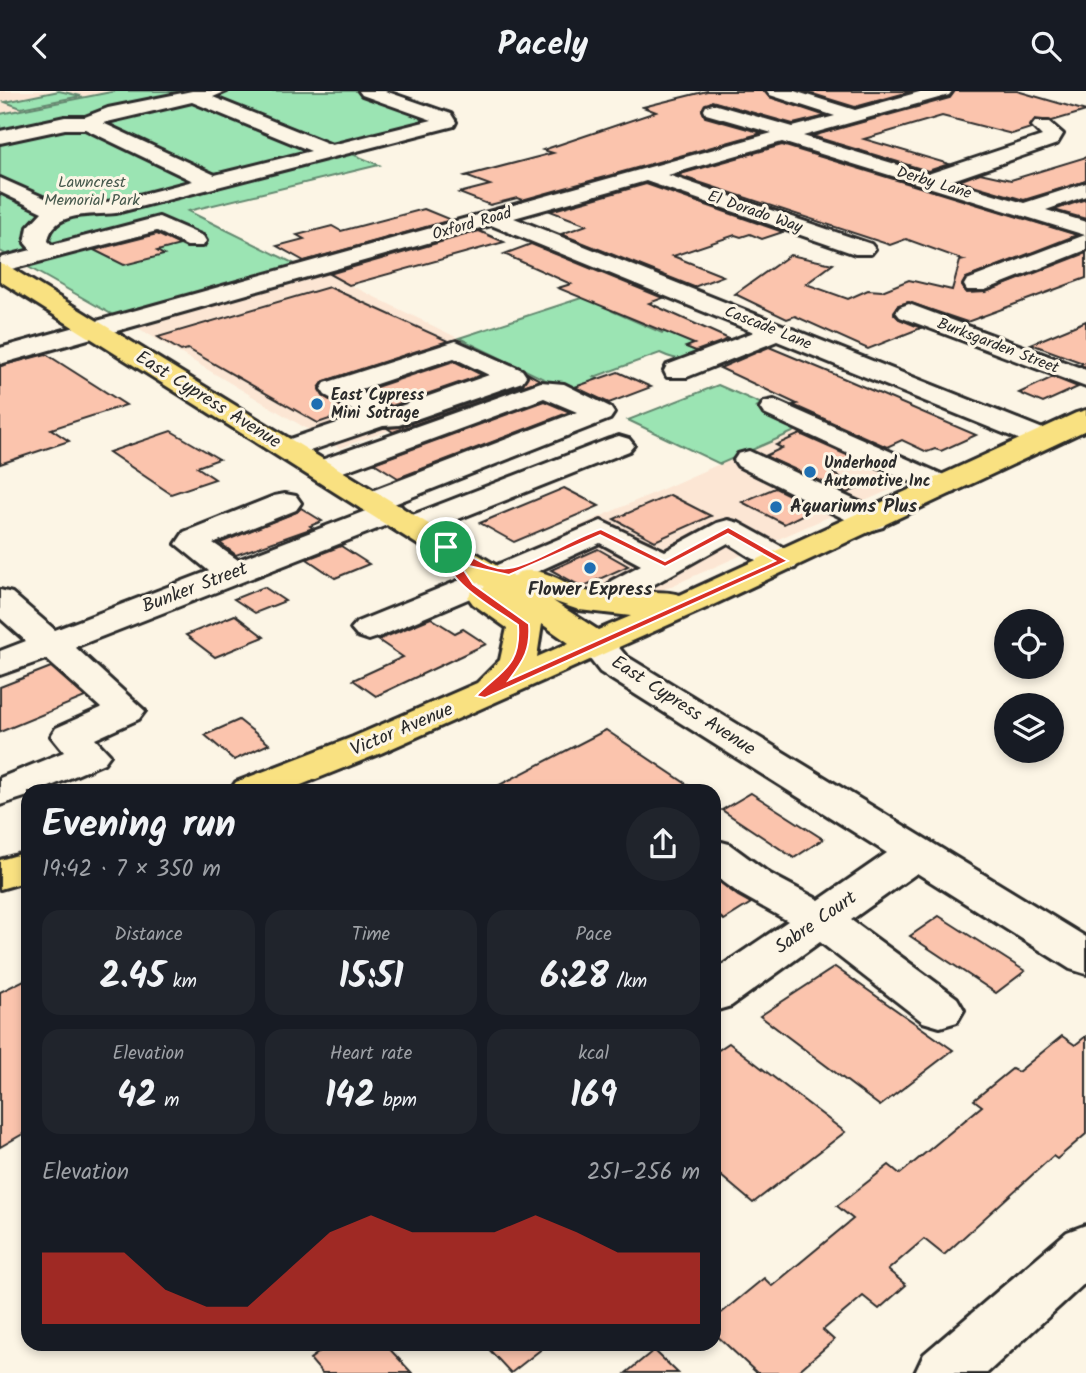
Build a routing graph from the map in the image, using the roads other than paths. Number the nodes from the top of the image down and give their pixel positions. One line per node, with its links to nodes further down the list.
1 (218, 91): 5 (street)
2 (368, 91): 12 (street)
3 (776, 91): 7 (street)
4 (940, 91): 7 (street, Oxford Road)
5 (194, 96): 8 (street); 12 (street)
6 (713, 110): 10 (street, Derby Lane)
7 (855, 116): 10 (street, Oxford Road)
8 (88, 123): 11 (street); 14 (street)
9 (1042, 126): 15 (street)
10 (787, 135): 13 (street, Oxford Road); 15 (street, Derby Lane)
11 (0, 137)
12 (331, 152): 14 (street)
13 (646, 174): 20 (street, Oxford Road); 24 (street, El Dorado Way)
14 (211, 181): 19 (street)
15 (928, 181): 18 (street, Derby Lane)
16 (0, 184): 19 (street)
17 (1086, 189): 18 (street)
18 (1025, 210): 21 (street, Derby Lane)
19 (61, 213): 25 (street)
20 (493, 218): 30 (street, Oxford Road); 31 (street, Cascade Lane)
21 (1086, 229)
22 (195, 241): 25 (street)
23 (1086, 242): 28 (street)
24 (863, 249)
25 (46, 251): 26 (street)
26 (0, 265)
27 (0, 271): 30 (main road, East Cypress Avenue)
28 (976, 285)
29 (909, 312): 34 (street, Burksgarden Street)
30 (93, 329): 32 (street, Oxford Road); 40 (main road, East Cypress Avenue)
31 (777, 332): 33 (street); 38 (street, Cascade Lane)
32 (0, 356)
33 (677, 371)
34 (1086, 379)
35 (774, 408): 43 (street)
36 (374, 410): 36 (street); 40 (street)
37 (1086, 419): 38 (main road, Victor Avenue)
38 (1043, 439): 43 (main road, Victor Avenue)
39 (619, 445): 45 (street)
40 (288, 449): 42 (main road, East Cypress Avenue)
41 (749, 460): 46 (street)
42 (321, 470): 45 (main road, East Cypress Avenue); 45 (street)
43 (944, 485): 46 (main road, Victor Avenue)
44 (285, 503): 51 (street)
45 (392, 514): 48 (main road, East Cypress Avenue); 51 (street, Bunker Street)
46 (872, 520): 47 (main road, Victor Avenue)
47 (783, 561): 49 (street); 53 (main road, Victor Avenue)
48 (463, 565): 50 (main road); 55 (street); 57 (main road, East Cypress Avenue); 59 (main road)
49 (665, 565): 50 (street); 52 (street)
50 (509, 572): 53 (main road)
51 (234, 573): 56 (street, Bunker Street)
52 (623, 587)
53 (701, 598): 57 (main road, Victor Avenue)
54 (0, 600): 56 (street)
55 (369, 629)
56 (53, 644): 58 (street, Bunker Street); 60 (street)
57 (597, 645): 59 (main road, Victor Avenue); 64 (street, East Cypress Avenue)
58 (0, 664)
59 (481, 696): 62 (main road, Victor Avenue)
60 (21, 784)
61 (21, 784): 63 (street)
62 (267, 784)
63 (0, 793)
64 (918, 852): 66 (street, Sabre Court); 67 (street, East Cypress Avenue)
65 (721, 859): 66 (street)
66 (821, 920): 68 (street, Sabre Court); 69 (street)
67 (1086, 958)
68 (721, 989)
69 (940, 1010)
70 (1086, 1248): 71 (street)
71 (945, 1373)

